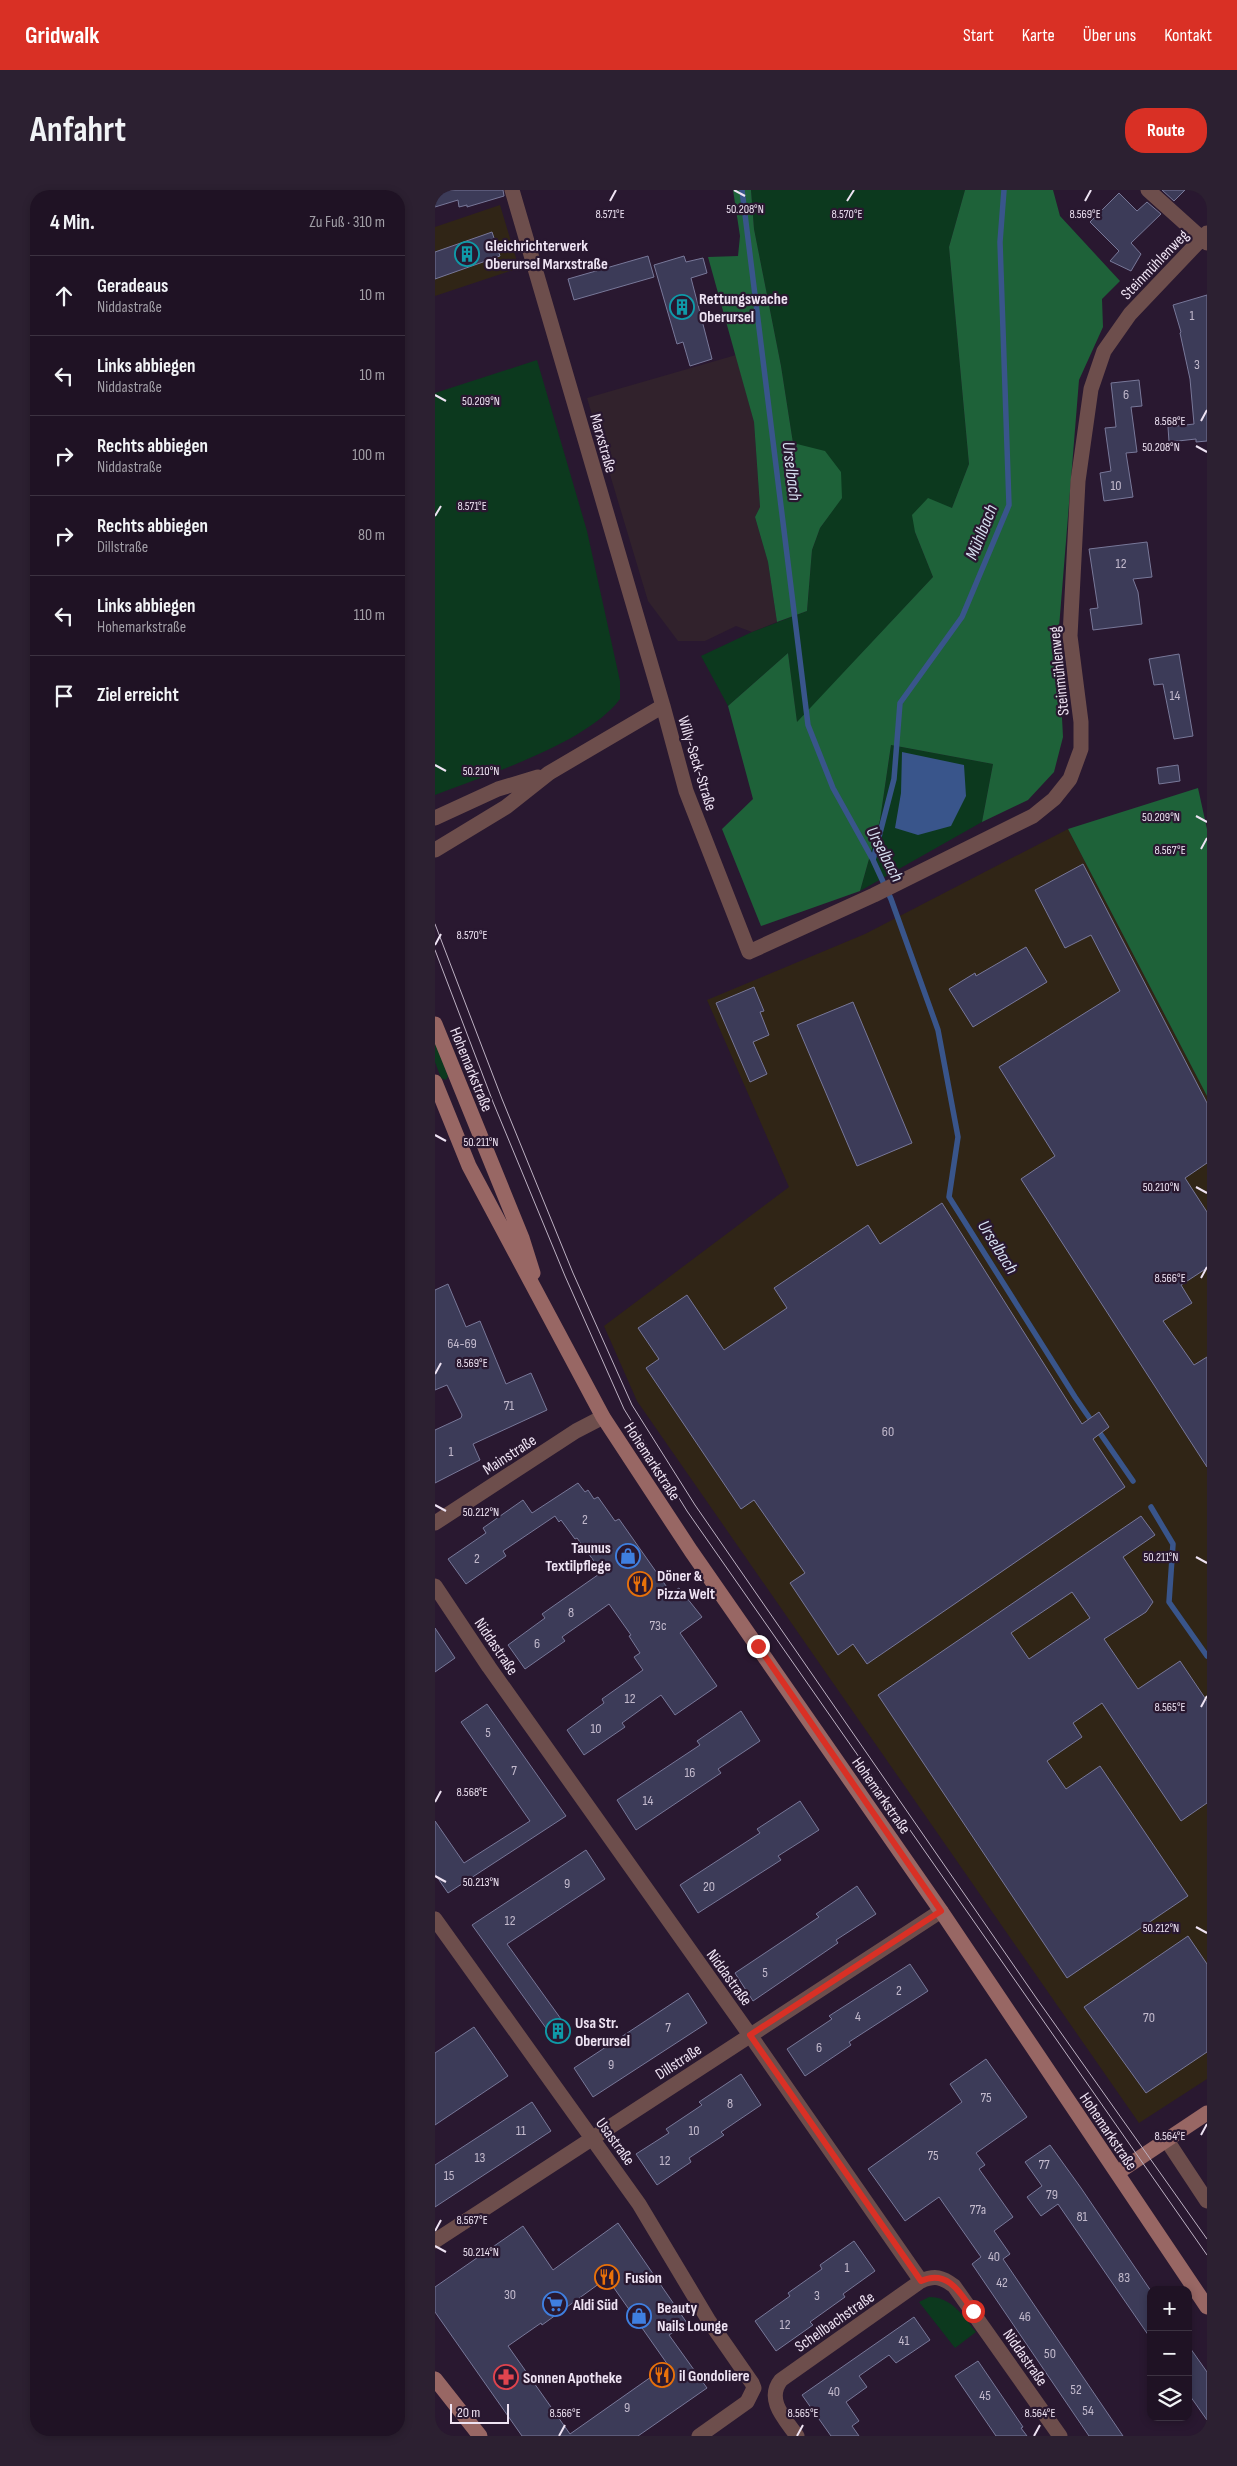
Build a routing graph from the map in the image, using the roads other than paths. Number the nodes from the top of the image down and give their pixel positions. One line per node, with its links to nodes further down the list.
1 (512, 190): 4 (street, Marxstraße)
2 (1148, 190): 3 (street)
3 (1206, 238): 8 (street, Steinmühlenweg)
4 (663, 706): 5 (street, Willy-Seck-Straße); 8 (street, Willy-Seck-Straße)
5 (549, 773): 6 (street, Willy-Seck-Straße); 7 (street, Willy-Seck-Straße)
6 (435, 818)
7 (435, 850)
8 (749, 952)
9 (435, 1024): 11 (street, Hohemarkstraße)
10 (435, 1082): 11 (street, Hohemarkstraße)
11 (540, 1296): 12 (street, Hohemarkstraße)
12 (603, 1416): 13 (street, Mainstraße); 15 (street, Hohemarkstraße)
13 (435, 1523)
14 (435, 1586): 17 (street, Niddastraße)
15 (941, 1911): 17 (street, Dillstraße); 21 (street, Hohemarkstraße)
16 (435, 1919): 19 (street, Usastraße)
17 (750, 2035): 19 (street, Dillstraße); 24 (street, Niddastraße)
18 (1207, 2113): 20 (street)
19 (593, 2138): 23 (street, Dillstraße); 28 (street, Usastraße)
20 (1166, 2139): 21 (street); 22 (street)
21 (1117, 2173): 25 (street, Hohemarkstraße)
22 (1207, 2201)
23 (435, 2241)
24 (921, 2281): 29 (street, Schellbachstraße); 30 (street, Niddastraße)
25 (1207, 2307)
26 (435, 2379): 27 (street)
27 (480, 2436)
28 (699, 2436)
29 (797, 2436)
30 (1060, 2436)

